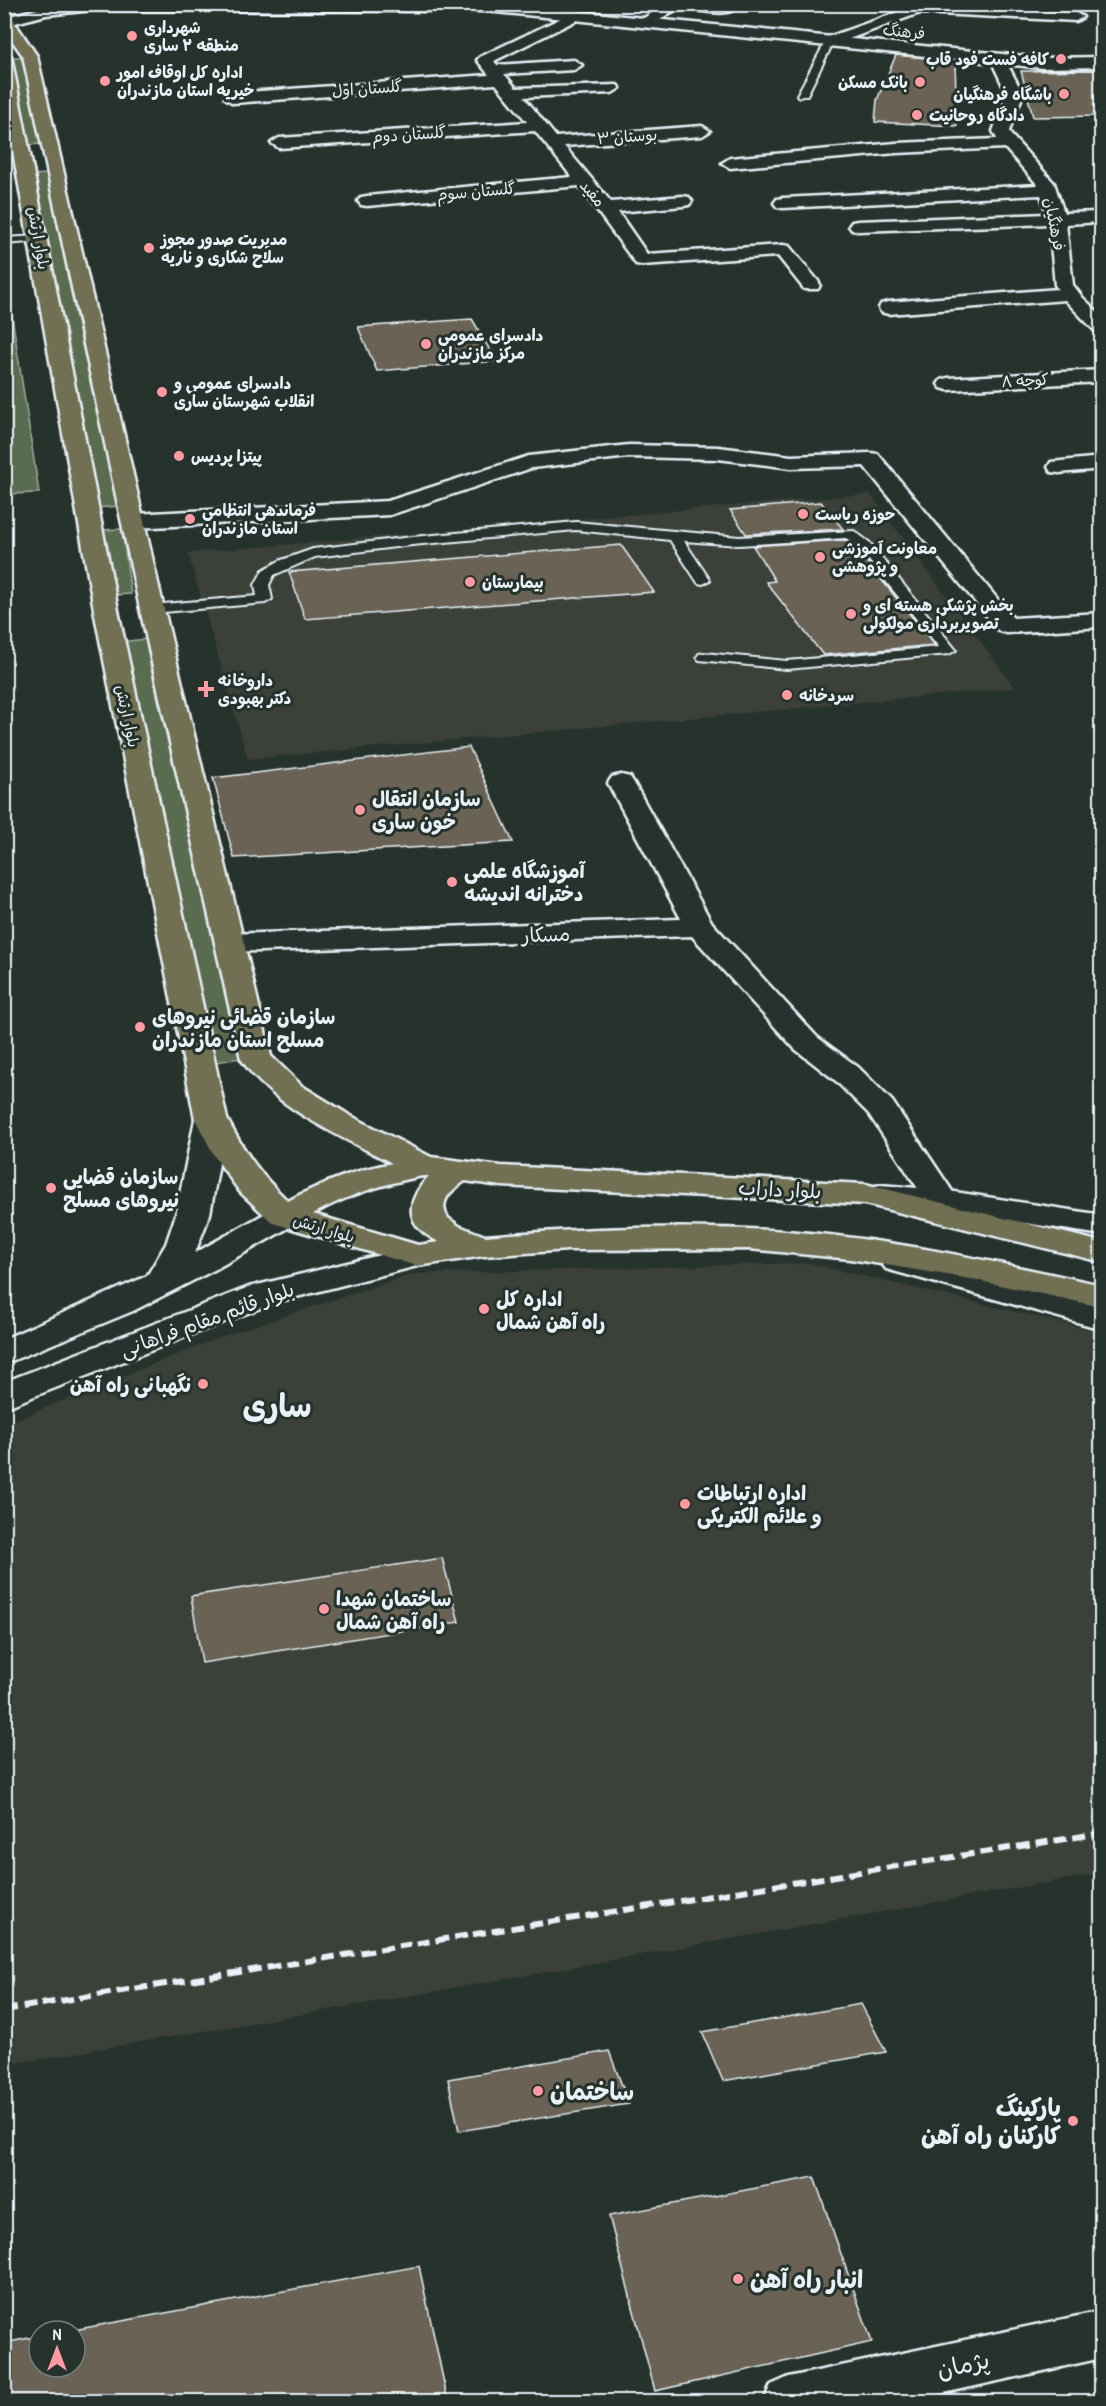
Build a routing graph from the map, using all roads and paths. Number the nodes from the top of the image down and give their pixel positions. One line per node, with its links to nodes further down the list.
1 (736, 4): 12 (street)
2 (899, 4): 7 (street)
3 (89, 5): 4 (street, فرهنگ); 11 (street, فرهنگ)
4 (322, 5): 5 (street, فرهنگ)
5 (394, 6): 6 (street, فرهنگ)
6 (516, 7): 9 (street, فرهنگ)
7 (919, 9): 8 (street); 13 (street)
8 (998, 9): 10 (street)
9 (574, 16): 12 (street, فرهنگ); 18 (street)
10 (1076, 16)
11 (7, 20): 30 (main road, بلوار ارتش)
12 (646, 23): 13 (street, فرهنگ)
13 (830, 42): 15 (street, فرهنگ); 22 (lane)
14 (4, 56): 19 (main road, بلوار ارتش)
15 (997, 58): 16 (street, فرهنگ); 27 (street)
16 (1101, 62)
17 (574, 65): 18 (street, گلستان اول)
18 (497, 74): 21 (street, مفید); 23 (street, گلستان اول)
19 (8, 84): 32 (main road, بلوار ارتش)
20 (612, 88): 21 (street)
21 (512, 93): 24 (street, مفید)
22 (802, 95)
23 (233, 98)
24 (539, 126): 28 (street, مفید); 29 (street, گلستان دوم)
25 (967, 129): 27 (street)
26 (702, 131): 28 (street, بوستان ۳)
27 (1005, 137): 31 (street); 34 (street, فرهنگیان)
28 (552, 142): 33 (street, مفید)
29 (279, 143)
30 (54, 163): 32 (main road); 53 (main road, بلوار ارتش)
31 (730, 163)
32 (25, 165): 42 (main road, بلوار ارتش)
33 (584, 181): 35 (street, گلستان سوم); 38 (street, مفید)
34 (1048, 190): 37 (street); 40 (street, فرهنگیان)
35 (367, 201)
36 (683, 201): 38 (street)
37 (783, 202)
38 (606, 208): 44 (street, مفید)
39 (1101, 217): 40 (street)
40 (1057, 219): 41 (street); 45 (street, فرهنگیان)
41 (858, 226)
42 (39, 238): 43 (lane); 54 (main road, بلوار ارتش)
43 (4, 241)
44 (811, 285)
45 (1073, 298): 46 (street); 47 (street); 48 (street, فرهنگیان)
46 (1101, 301)
47 (888, 308)
48 (1101, 327)
49 (1101, 376): 50 (street, کوچه ۸)
50 (948, 384)
51 (1101, 463): 52 (street)
52 (1059, 467)
53 (133, 521): 54 (main road); 57 (main road, بلوار ارتش); 59 (street)
54 (91, 525): 58 (main road, بلوار ارتش)
55 (675, 537): 56 (lane); 57 (lane); 60 (lane)
56 (704, 580)
57 (152, 609): 58 (main road); 63 (main road, بلوار ارتش)
58 (106, 613): 64 (main road, بلوار ارتش)
59 (1101, 620)
60 (704, 657)
61 (621, 783): 62 (street)
62 (700, 927): 63 (street, مسکار); 68 (street)
63 (229, 943): 65 (main road, بلوار ارتش)
64 (211, 1119): 69 (main road, بلوار ارتش); 75 (street)
65 (423, 1166): 66 (main road); 69 (main road)
66 (458, 1171): 67 (main road, بلوار داراب); 71 (main road)
67 (865, 1194): 68 (street, بلوار داراب); 73 (main road)
68 (942, 1200): 70 (street, بلوار داراب)
69 (285, 1216): 74 (main road, بلوار ارتش); 75 (street)
70 (1101, 1224)
71 (484, 1245): 72 (main road); 74 (main road, بلوار قائم مقام فراهانی)
72 (850, 1249): 76 (main road); 77 (street)
73 (1101, 1252)
74 (417, 1256): 79 (street, بلوار قائم مقام فراهانی)
75 (160, 1284): 78 (street)
76 (1101, 1296)
77 (1101, 1318)
78 (4, 1353)
79 (4, 1396)
80 (1101, 2334): 81 (street, پژمان)
81 (841, 2396): 82 (street, پژمان)
82 (789, 2402)

